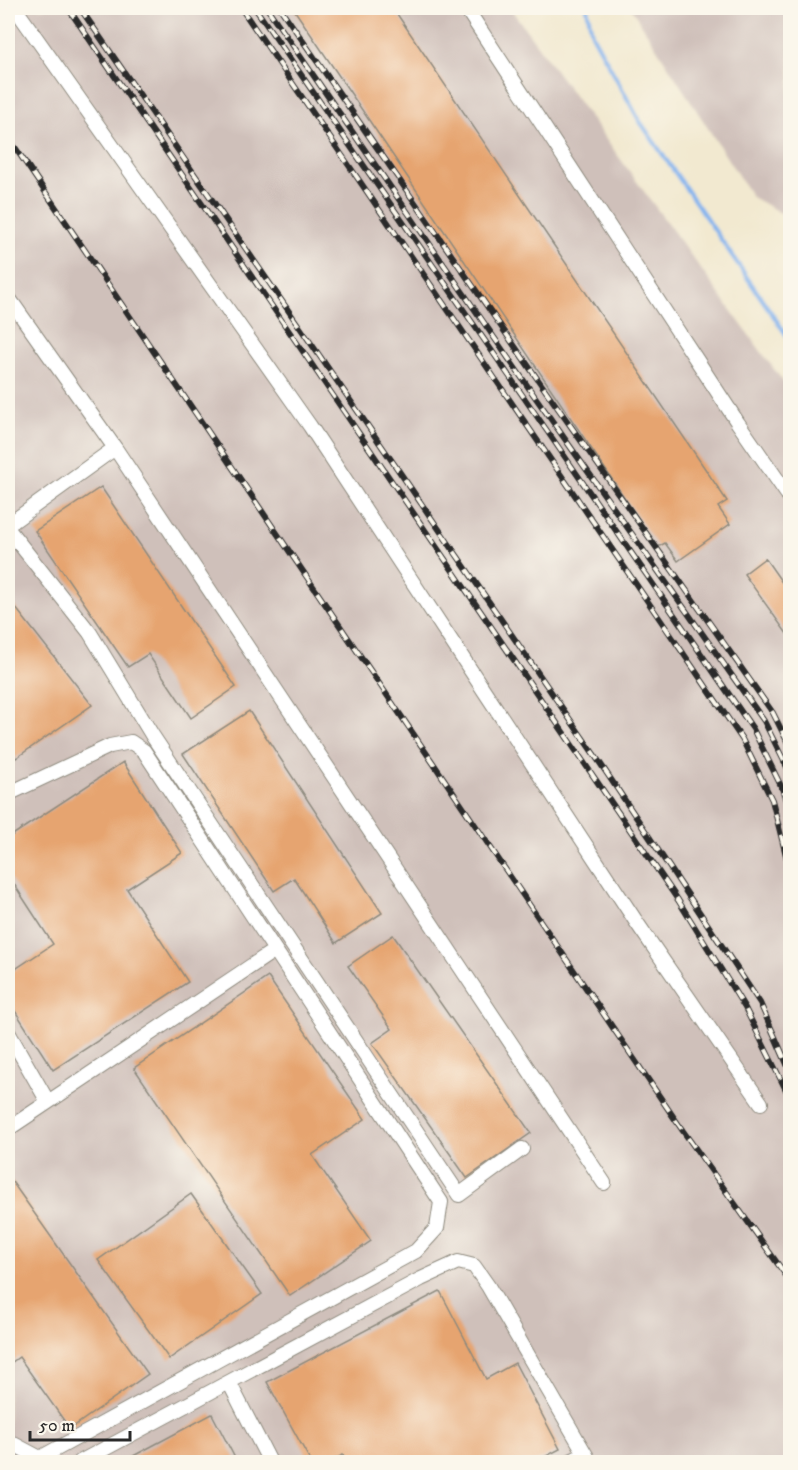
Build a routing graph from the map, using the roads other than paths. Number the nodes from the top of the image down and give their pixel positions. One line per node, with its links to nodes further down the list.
1 (15, 8): 12 (street)
2 (466, 8): 5 (street)
3 (8, 297): 4 (street)
4 (115, 448): 6 (street); 15 (street)
5 (790, 498)
6 (8, 525)
7 (8, 529): 14 (street)
8 (8, 794): 9 (street)
9 (275, 950): 11 (street); 17 (street)
10 (8, 1032): 11 (street)
11 (48, 1102): 13 (street)
12 (761, 1103)
13 (8, 1129)
14 (522, 1149)
15 (604, 1184)
16 (229, 1382): 18 (street); 19 (street); 20 (street)
17 (8, 1441)
18 (588, 1458): 21 (street)
19 (80, 1462)
20 (270, 1462)
21 (569, 1462)

